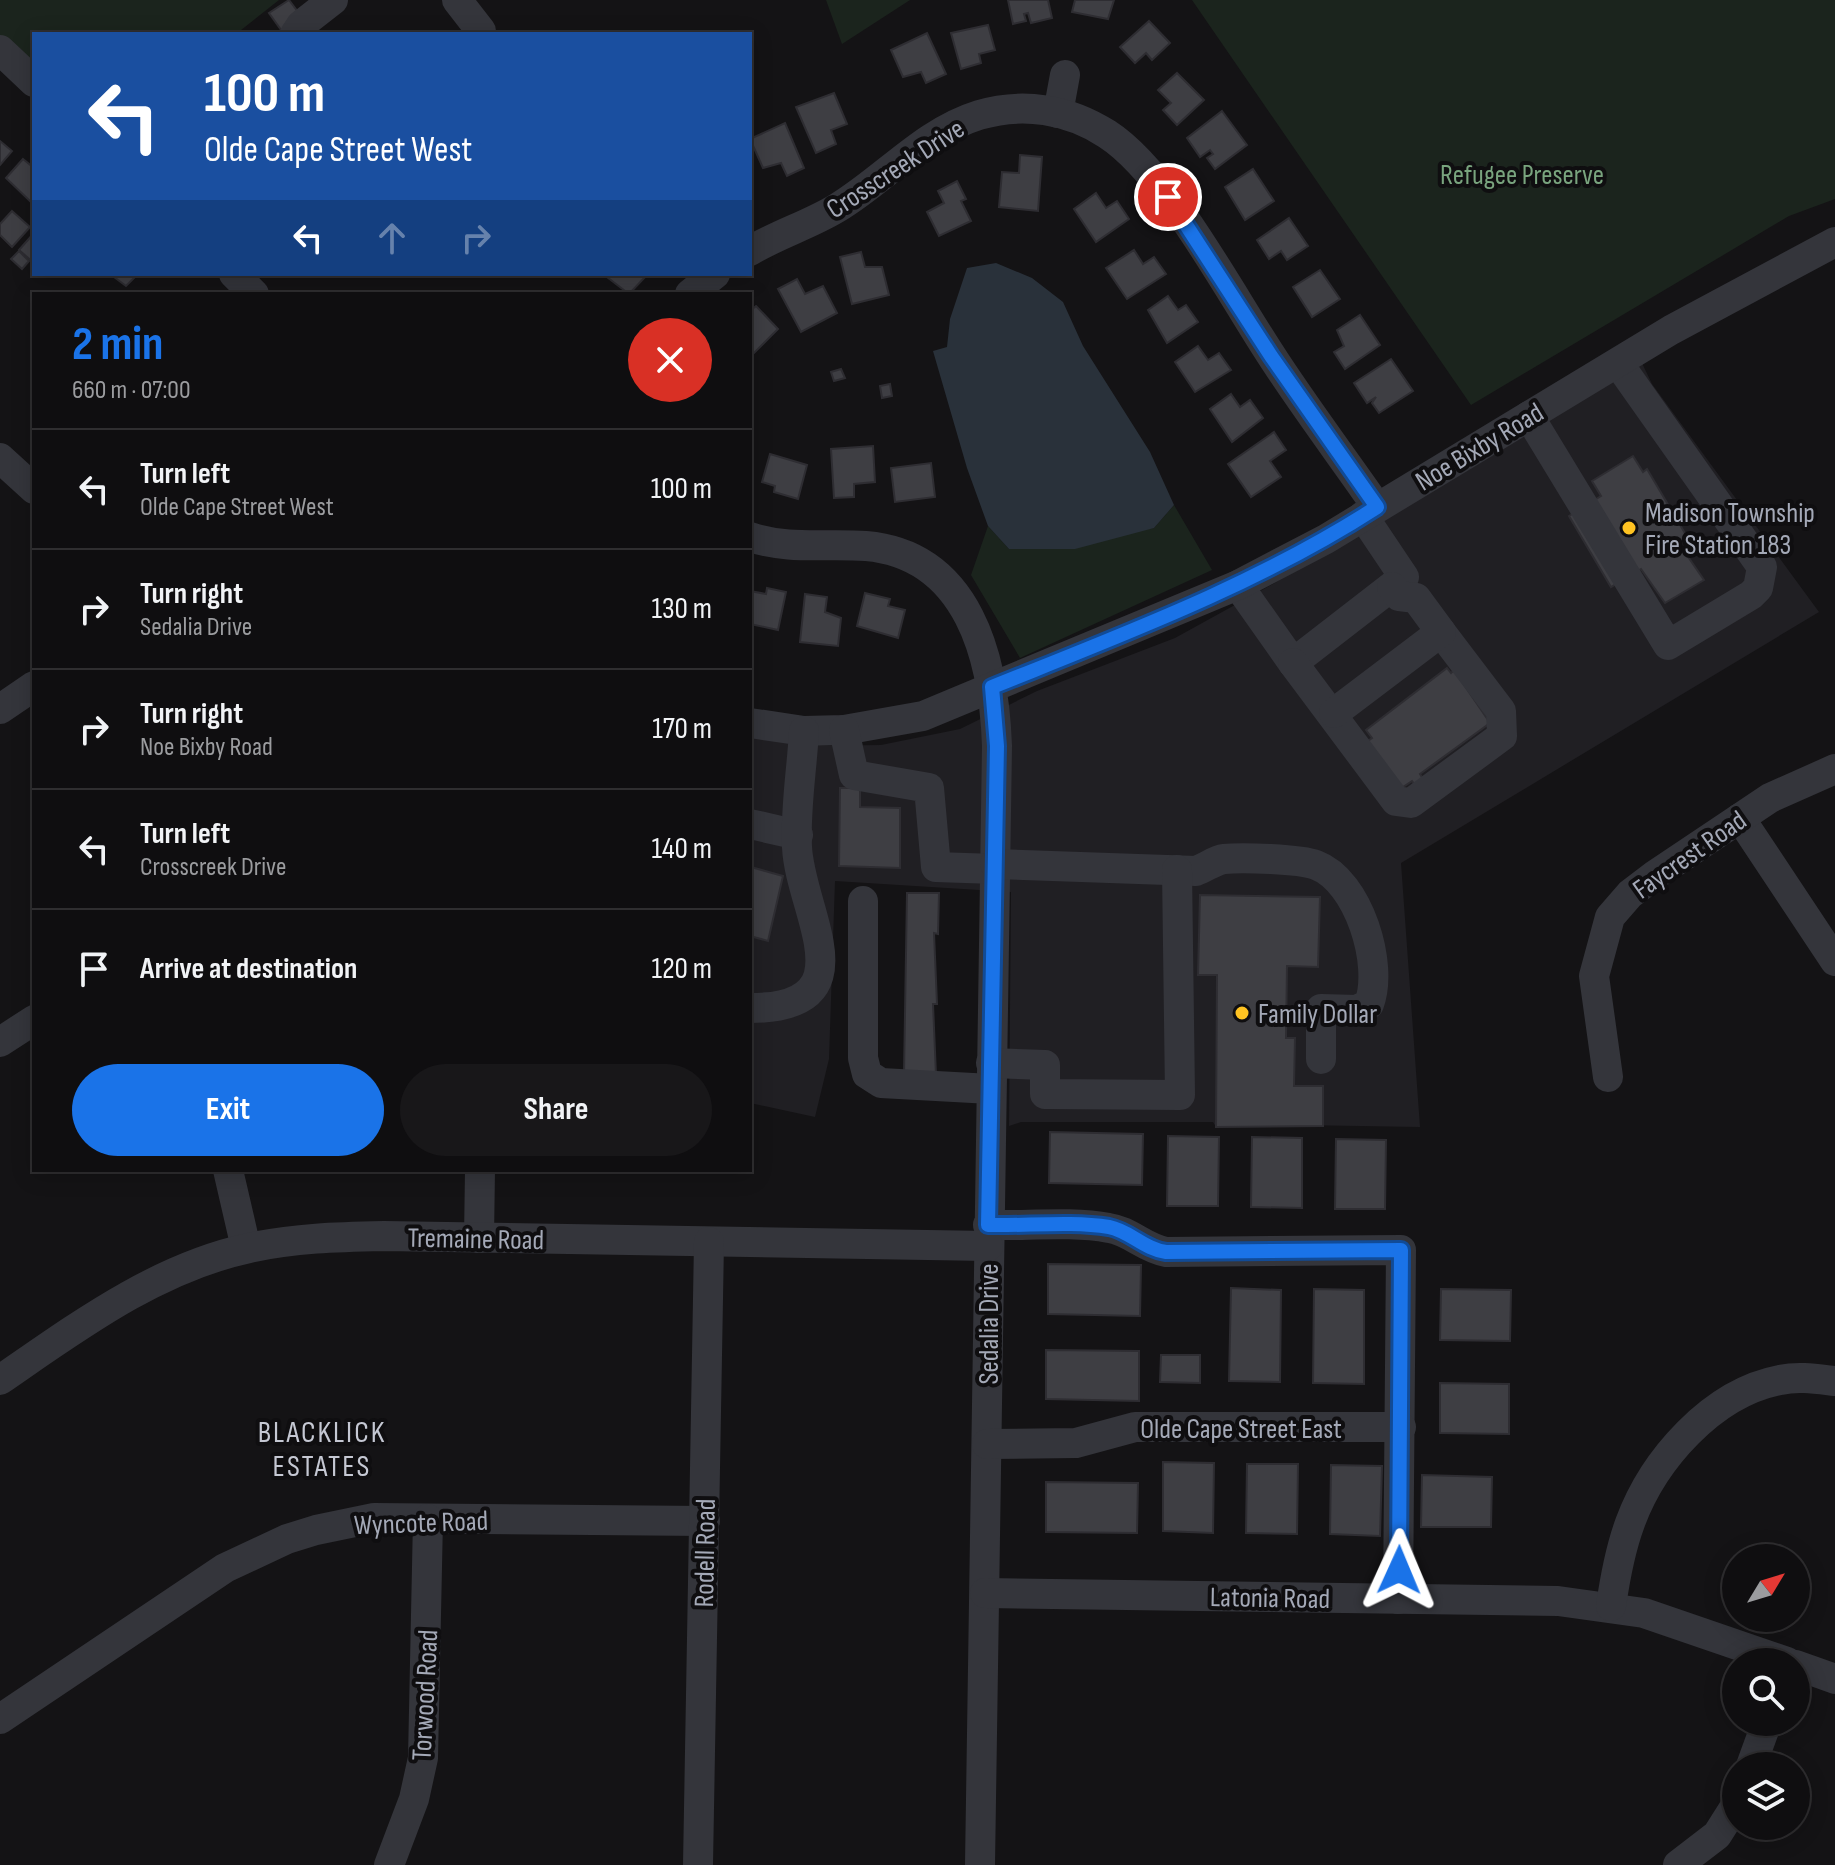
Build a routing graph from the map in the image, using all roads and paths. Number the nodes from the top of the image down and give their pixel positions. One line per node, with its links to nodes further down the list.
1 (333, 0): 3 (street)
2 (457, 0): 4 (street)
3 (296, 32)
4 (479, 32)
5 (0, 50): 7 (street)
6 (1065, 75): 8 (street)
7 (32, 80)
8 (1058, 113): 10 (street, Crosscreek Drive); 19 (street, Crosscreek Drive)
9 (1835, 242): 15 (street, Noe Bixby Road)
10 (752, 250)
11 (236, 276): 13 (street)
12 (712, 276): 14 (street)
13 (252, 292)
14 (692, 292)
15 (1618, 363): 16 (street, Noe Bixby Road); 16 (street)
16 (1529, 416): 19 (street, Noe Bixby Road)
17 (0, 458): 18 (street)
18 (32, 487)
19 (1370, 511): 21 (street, Noe Bixby Road); 22 (street, Crosscreek Drive)
20 (752, 538): 26 (street)
21 (1238, 585): 24 (street); 26 (street, Noe Bixby Road)
22 (1392, 587): 23 (street); 24 (street)
23 (1441, 632): 28 (street); 28 (street)
24 (1293, 663): 28 (street)
25 (32, 687): 27 (street)
26 (992, 687): 30 (street, Noe Bixby Road); 36 (street, Sedalia Drive)
27 (0, 709)
28 (1334, 713)
29 (752, 723): 31 (street, Noe Bixby Road)
30 (844, 730): 31 (street, Noe Bixby Road); 36 (street)
31 (804, 731): 35 (street)
32 (1835, 769): 33 (street, Faycrest Road)
33 (1740, 818): 39 (street); 45 (street, Faycrest Road)
34 (752, 824): 35 (street)
35 (798, 835): 40 (street)
36 (995, 867): 37 (street); 44 (street, Sedalia Drive)
37 (1177, 870): 43 (street); 44 (street)
38 (863, 901): 44 (street)
39 (1835, 961)
40 (752, 1008)
41 (32, 1021): 42 (street)
42 (0, 1042)
43 (1321, 1059)
44 (991, 1076): 48 (street, Sedalia Drive)
45 (1608, 1077)
46 (228, 1172): 51 (street)
47 (480, 1172): 49 (street)
48 (988, 1236): 50 (street, Tremaine Road); 54 (street, Tremaine Road); 55 (street, Sedalia Drive)
49 (479, 1238): 50 (street, Tremaine Road); 51 (street, Tremaine Road)
50 (709, 1242): 57 (street, Rodell Road)
51 (246, 1248): 52 (street, Tremaine Road)
52 (0, 1380)
53 (1835, 1381): 60 (street)
54 (1401, 1427): 55 (street, Olde Cape Street East); 59 (street)
55 (987, 1444): 58 (street, Sedalia Drive)
56 (428, 1519): 57 (street, Wyncote Road); 64 (street, Wyncote Road); 66 (street, Torwood Road)
57 (705, 1521): 67 (street, Rodell Road)
58 (985, 1593): 59 (street, Latonia Road); 68 (street, Sedalia Drive)
59 (1398, 1599): 60 (street, Latonia Road)
60 (1611, 1606): 61 (street, Latonia Road)
61 (1746, 1648)
62 (1810, 1670): 63 (street)
63 (1835, 1679)
64 (0, 1719)
65 (1722, 1827): 69 (street)
66 (389, 1865)
67 (698, 1865)
68 (980, 1865)
69 (1678, 1865)

